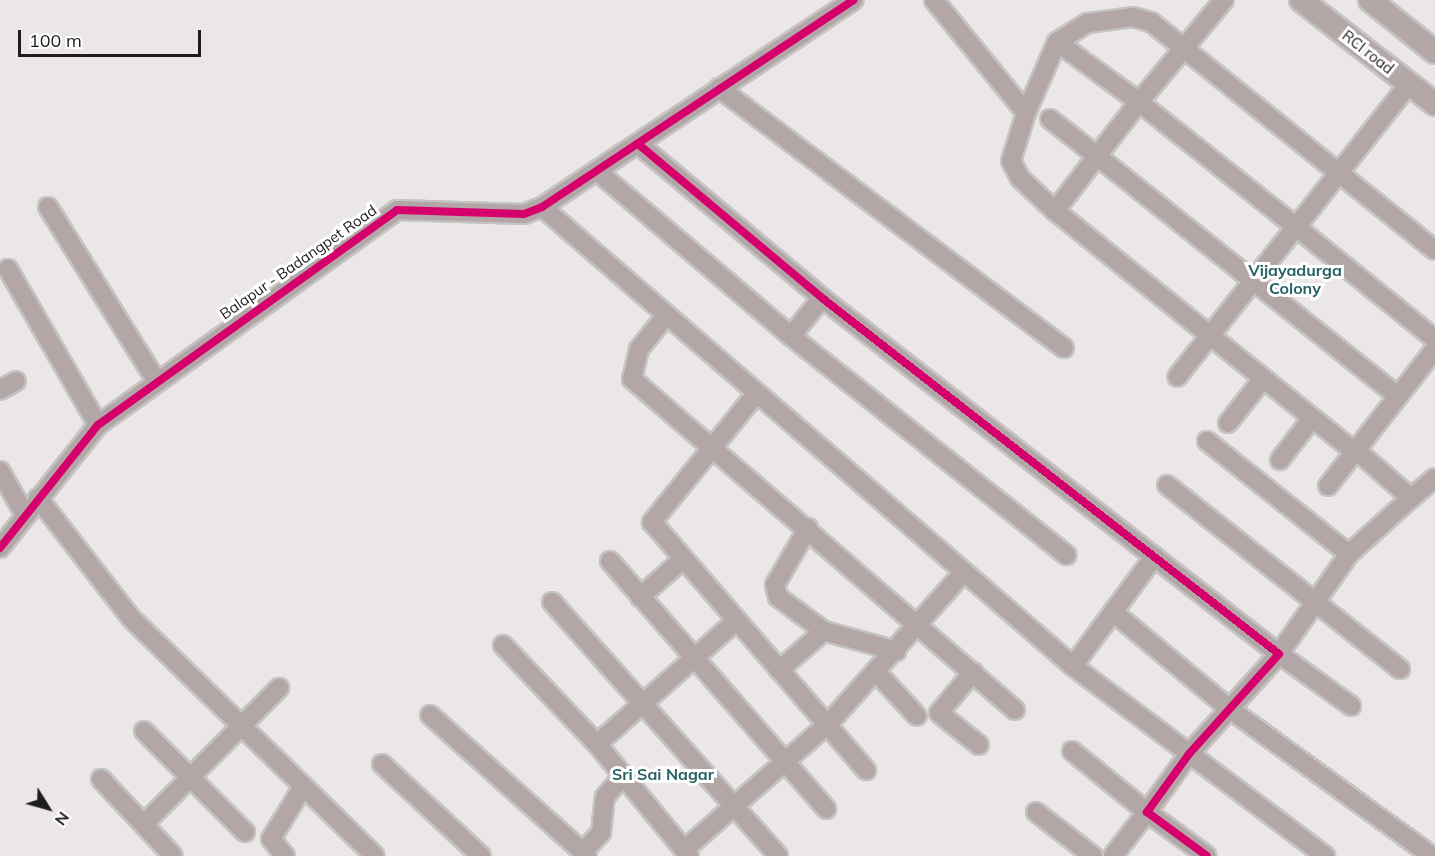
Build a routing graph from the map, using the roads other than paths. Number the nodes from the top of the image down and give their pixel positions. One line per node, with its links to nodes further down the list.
1 (854, 0): 10 (street, Balapur - Badangpet Road)
2 (934, 0): 13 (street)
3 (1224, 0): 7 (street)
4 (1301, 0): 9 (main road, RCI road)
5 (1370, 0): 8 (main road)
6 (1057, 42): 7 (street); 11 (street); 13 (street)
7 (1184, 48): 11 (street); 18 (street)
8 (1435, 52)
9 (1409, 84): 12 (main road, RCI road); 18 (street)
10 (719, 88): 15 (street, Balapur - Badangpet Road); 31 (street)
11 (1138, 102): 16 (street); 22 (street)
12 (1435, 104)
13 (1026, 113): 21 (street)
14 (1050, 119): 16 (street)
15 (638, 144): 17 (street, Balapur - Badangpet Road); 26 (street)
16 (1097, 156): 21 (street); 25 (street)
17 (598, 172): 20 (street, Balapur - Badangpet Road); 28 (street)
18 (1338, 173): 22 (street); 23 (street)
19 (48, 207): 34 (street)
20 (542, 207): 27 (street); 34 (street, Balapur - Badangpet Road)
21 (1055, 211): 29 (street)
22 (1296, 227): 25 (street); 30 (street)
23 (1435, 250)
24 (8, 269): 42 (street)
25 (1252, 282): 29 (street); 39 (street)
26 (822, 298): 28 (street); 58 (street)
27 (665, 317): 38 (street); 44 (street)
28 (791, 336): 57 (street)
29 (1211, 337): 33 (street); 35 (street)
30 (1435, 339)
31 (1064, 348)
32 (1435, 349): 39 (street)
33 (1177, 378)
34 (155, 379): 42 (street, Balapur - Badangpet Road)
35 (1263, 379): 40 (street); 41 (street)
36 (16, 381): 37 (street)
37 (0, 390)
38 (755, 395): 44 (street); 61 (street)
39 (1398, 396): 45 (street)
40 (1312, 418): 45 (street); 46 (street)
41 (1228, 423)
42 (98, 425): 51 (street, Balapur - Badangpet Road)
43 (1208, 441): 56 (street)
44 (712, 448): 54 (street); 59 (street)
45 (1356, 451): 50 (street); 52 (street)
46 (1280, 460)
47 (0, 471): 53 (street)
48 (1435, 478): 52 (street)
49 (1167, 485): 64 (street)
50 (1328, 486)
51 (38, 498): 53 (street, Balapur - Badangpet Road); 86 (street)
52 (1411, 498): 56 (street)
53 (24, 513): 55 (street, Balapur - Badangpet Road)
54 (808, 528): 67 (street); 68 (street)
55 (0, 548)
56 (1349, 554): 64 (street)
57 (1066, 555)
58 (1154, 557): 65 (street); 71 (street)
59 (682, 560): 62 (street); 66 (street)
60 (610, 561): 62 (street)
61 (963, 573): 67 (street); 73 (street)
62 (640, 597): 72 (street)
63 (552, 602): 79 (street)
64 (1317, 604): 71 (street); 74 (street)
65 (1113, 612): 73 (street); 82 (street)
66 (735, 621): 72 (street); 75 (street)
67 (917, 625): 70 (street); 76 (street)
68 (824, 631): 70 (street); 75 (street)
69 (502, 645): 88 (street)
70 (896, 651): 77 (street)
71 (1279, 654): 80 (street); 82 (street)
72 (693, 661): 79 (street); 93 (street)
73 (1072, 666): 91 (street)
74 (1400, 669)
75 (779, 670): 85 (street)
76 (973, 672): 81 (street); 89 (street)
77 (878, 674): 84 (street); 85 (street)
78 (279, 688): 86 (street)
79 (644, 704): 88 (street); 99 (street)
80 (1351, 706)
81 (1015, 710)
82 (1231, 710): 91 (street); 116 (street)
83 (430, 715): 106 (street)
84 (917, 716)
85 (828, 724): 93 (street); 94 (street)
86 (237, 725): 95 (street); 98 (street)
87 (144, 731): 95 (street)
88 (597, 744): 96 (street)
89 (979, 745)
90 (1072, 751): 102 (street)
91 (1189, 754): 102 (street); 115 (street)
92 (382, 764): 110 (street)
93 (785, 764): 99 (street); 100 (street)
94 (866, 770)
95 (189, 775): 103 (street); 104 (street)
96 (622, 777): 105 (street); 106 (street)
97 (101, 779): 103 (street)
98 (302, 790): 108 (street); 109 (street)
99 (733, 806): 105 (street); 111 (street)
100 (826, 809)
101 (1036, 812): 112 (street)
102 (1147, 812): 113 (street); 114 (street)
103 (144, 824): 107 (street)
104 (245, 832)
105 (686, 853)
106 (585, 854)
107 (173, 856)
108 (285, 856)
109 (375, 856)
110 (481, 856)
111 (777, 856)
112 (1093, 856)
113 (1113, 856)
114 (1207, 856)
115 (1325, 856)
116 (1432, 856)

